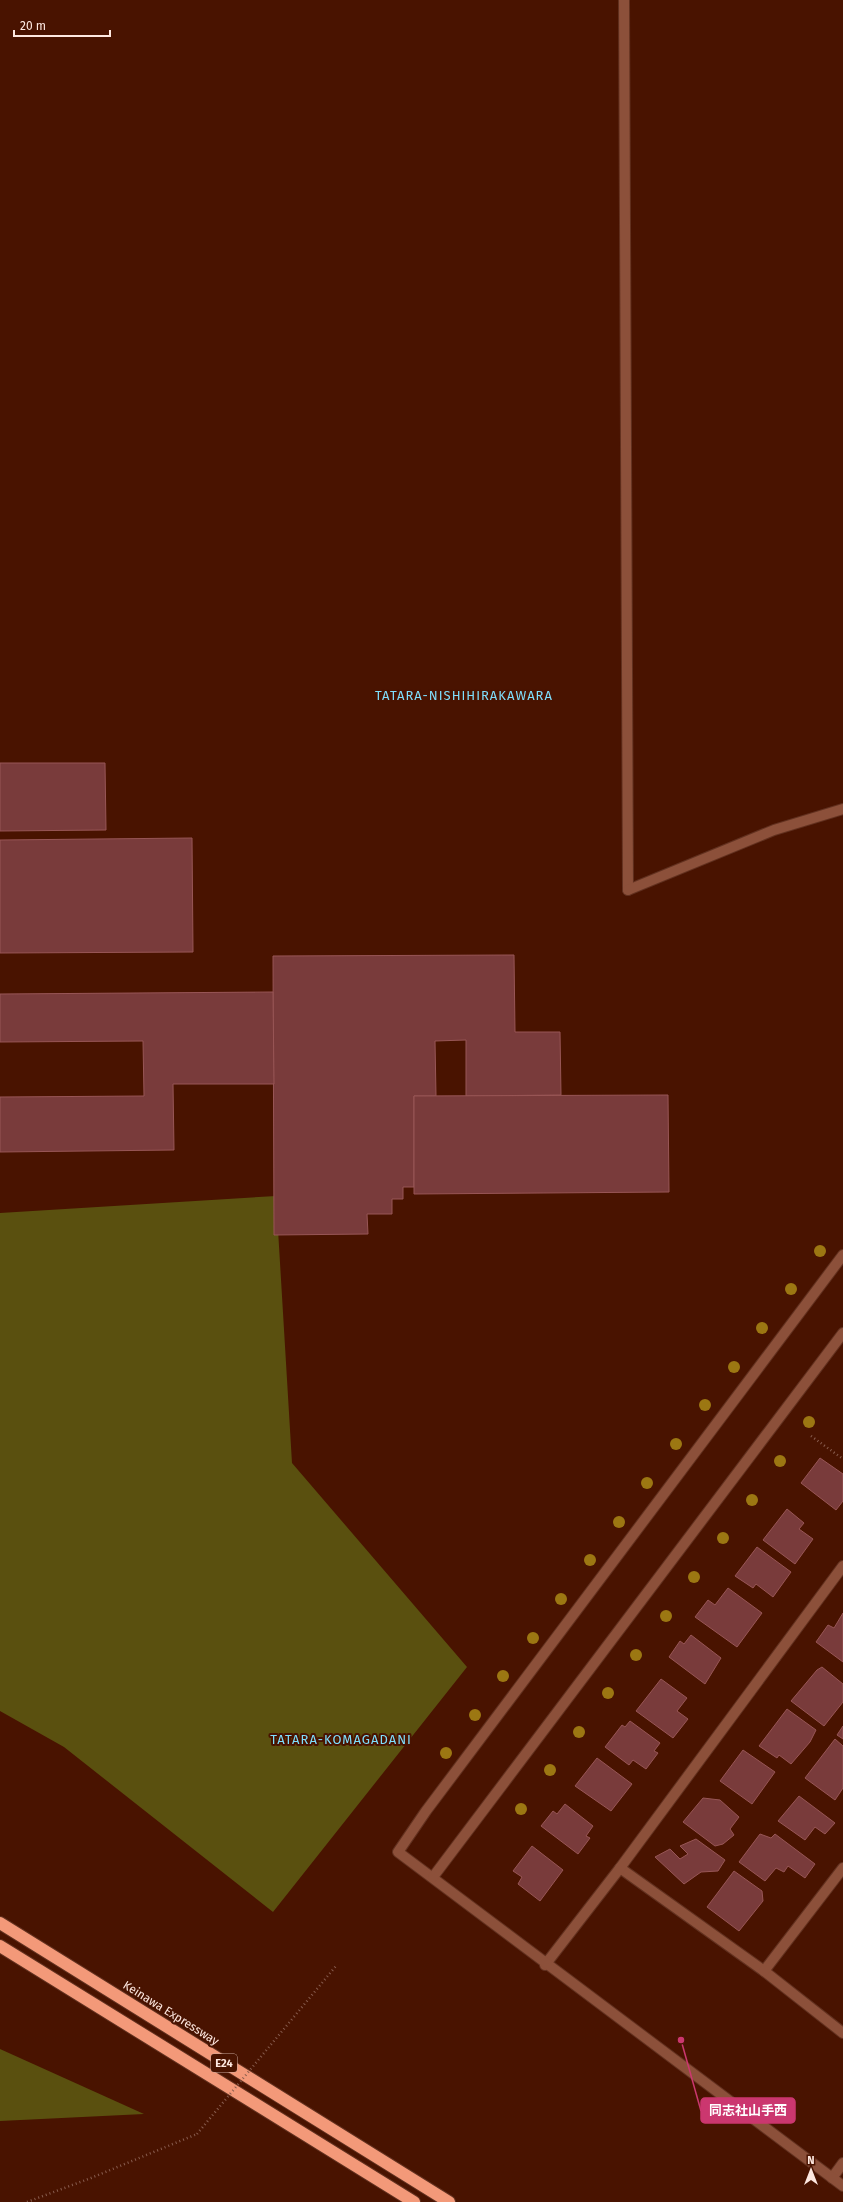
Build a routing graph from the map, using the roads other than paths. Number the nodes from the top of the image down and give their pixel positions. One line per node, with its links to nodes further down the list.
1 (624, 0): 2 (street)
2 (843, 809)
3 (843, 1255): 8 (street)
4 (843, 1333): 8 (street)
5 (843, 1566): 6 (street)
6 (620, 1868): 11 (street); 12 (street)
7 (843, 1868): 12 (street)
8 (433, 1877): 11 (street)
9 (0, 1923): 18 (highway, Keinawa Expressway / E24)
10 (0, 1946): 17 (highway, E24)
11 (545, 1965): 15 (street)
12 (764, 1971): 13 (street)
13 (843, 2033)
14 (843, 2163): 15 (street)
15 (832, 2178): 16 (street)
16 (843, 2186)
17 (414, 2202)
18 (449, 2202)

